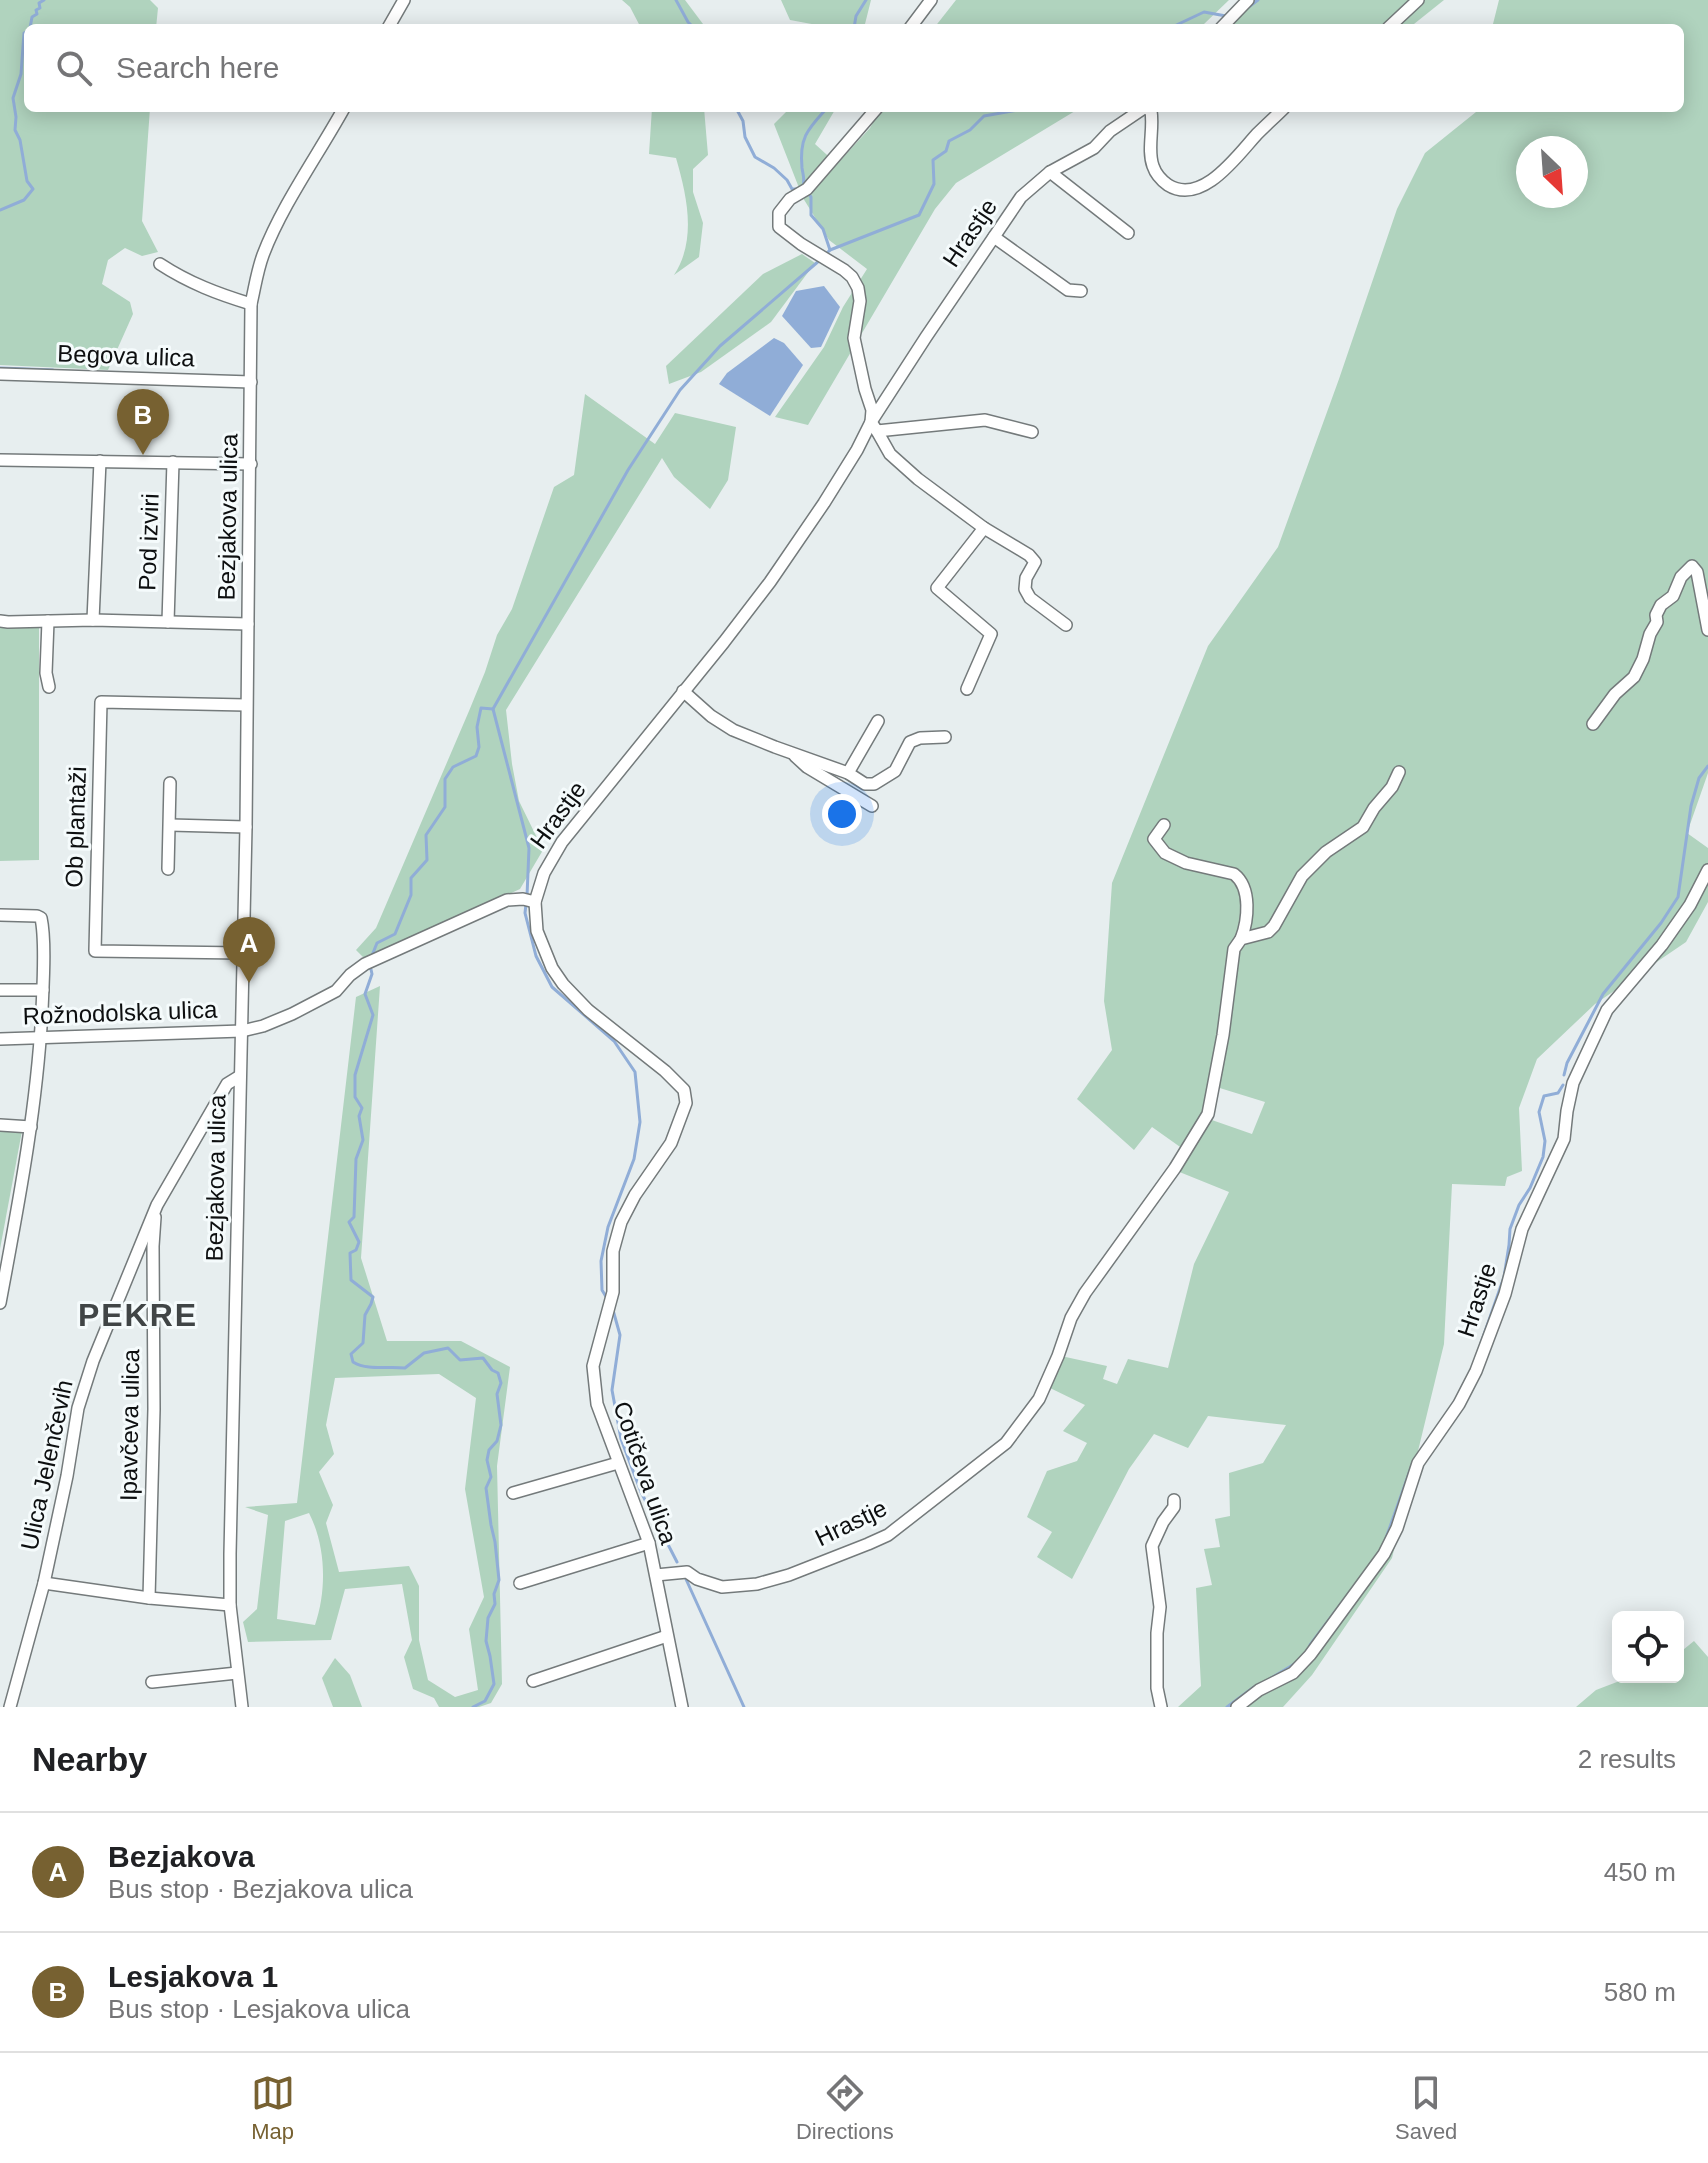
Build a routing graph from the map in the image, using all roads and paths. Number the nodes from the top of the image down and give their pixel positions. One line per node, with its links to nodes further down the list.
1 (404, 0): 5 (street)
2 (931, 0): 6 (street)
3 (1248, 0): 7 (street)
4 (1418, 0): 8 (street)
5 (390, 24)
6 (913, 24)
7 (1225, 24)
8 (1392, 24)
9 (342, 112): 19 (street, Bezjakova ulica)
10 (874, 112): 22 (street)
11 (1139, 112): 14 (street, Hrastje)
12 (1151, 112): 13 (street, Hrastje)
13 (1280, 112)
14 (1050, 172): 15 (street); 16 (street, Hrastje)
15 (1128, 233)
16 (994, 237): 18 (street); 22 (street, Hrastje)
17 (160, 264): 19 (street)
18 (1081, 291)
19 (251, 304): 21 (street, Bezjakova ulica)
20 (0, 374): 21 (street, Begova ulica)
21 (251, 382): 27 (street, Bezjakova ulica)
22 (874, 426): 23 (street); 28 (street); 38 (street, Hrastje)
23 (1032, 432)
24 (0, 460): 25 (street)
25 (100, 461): 26 (street); 29 (street)
26 (173, 462): 27 (street); 32 (street, Pod izviri)
27 (251, 464): 33 (street, Bezjakova ulica)
28 (984, 528): 34 (street); 37 (street)
29 (93, 620): 31 (street); 32 (street)
30 (0, 621): 31 (street)
31 (48, 621): 36 (street)
32 (168, 622): 33 (street)
33 (248, 624): 39 (street, Bezjakova ulica)
34 (1066, 625)
35 (1708, 630): 41 (street)
36 (49, 687)
37 (967, 689)
38 (683, 691): 43 (street); 53 (street, Hrastje)
39 (246, 705): 50 (street, Bezjakova ulica); 56 (street, Ob plantaži)
40 (878, 721): 45 (street)
41 (1593, 724)
42 (945, 737): 45 (street)
43 (788, 751): 45 (street); 47 (street)
44 (1399, 772): 55 (street)
45 (848, 773)
46 (170, 783): 48 (street)
47 (872, 806)
48 (170, 825): 50 (street); 51 (street)
49 (1164, 825): 55 (street, Hrastje)
50 (246, 827): 56 (street, Bezjakova ulica)
51 (168, 869)
52 (1708, 870): 84 (street, Hrastje)
53 (529, 900): 59 (street); 67 (street, Cotičeva ulica)
54 (0, 915): 58 (street)
55 (1241, 939): 71 (street, Hrastje)
56 (242, 953): 59 (street, Bezjakova ulica)
57 (0, 990): 58 (street)
58 (43, 990): 60 (street)
59 (242, 1031): 60 (street, Rožnodolska ulica); 62 (street, Bezjakova ulica)
60 (40, 1038): 61 (street, Rožnodolska ulica); 64 (street)
61 (0, 1039)
62 (240, 1076): 65 (street, Ulica Jelenčevih); 75 (street, Bezjakova ulica)
63 (0, 1125): 64 (street)
64 (31, 1127): 66 (street)
65 (157, 1205): 72 (street, Ulica Jelenčevih); 74 (street, Ipavčeva ulica)
66 (0, 1303)
67 (618, 1463): 68 (street); 70 (street, Cotičeva ulica)
68 (513, 1493)
69 (1174, 1500): 83 (street)
70 (649, 1543): 71 (street, Cotičeva ulica); 73 (street)
71 (656, 1575): 76 (street, Cotičeva ulica)
72 (44, 1583): 74 (street); 80 (street, Ulica Jelenčevih)
73 (520, 1583)
74 (149, 1598): 75 (street)
75 (230, 1605): 77 (street, Bezjakova ulica)
76 (667, 1636): 78 (street); 82 (street, Cotičeva ulica)
77 (237, 1673): 79 (street); 81 (street, Bezjakova ulica)
78 (533, 1681)
79 (152, 1682)
80 (10, 1707)
81 (242, 1707)
82 (682, 1707)
83 (1161, 1707)
84 (1237, 1707)

